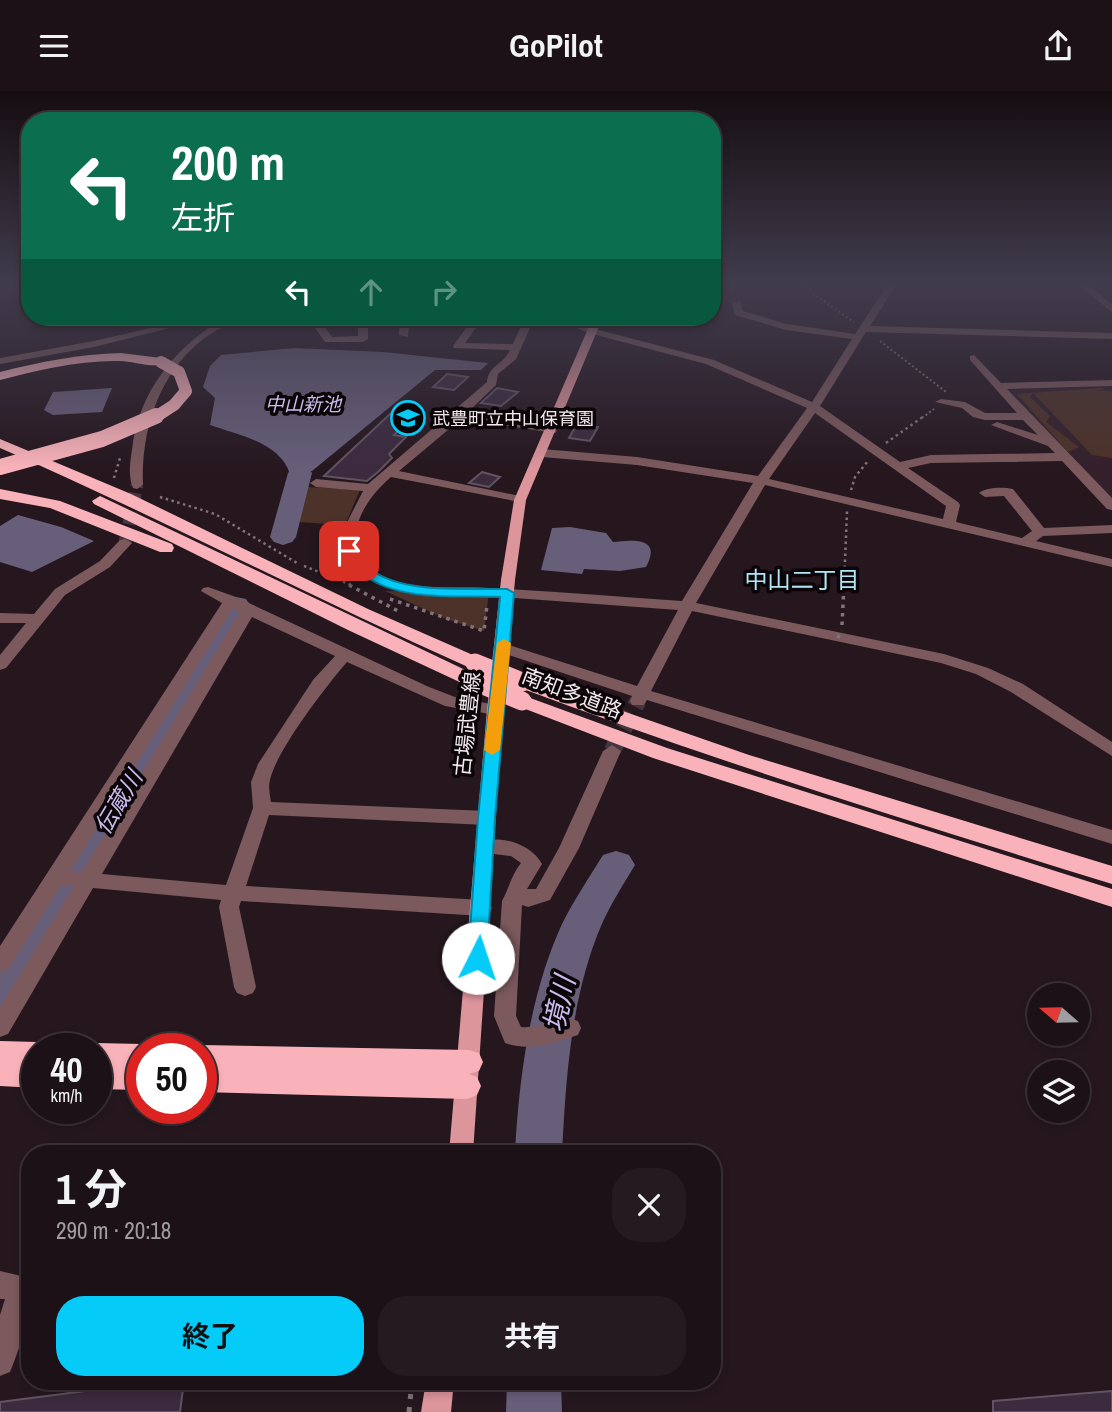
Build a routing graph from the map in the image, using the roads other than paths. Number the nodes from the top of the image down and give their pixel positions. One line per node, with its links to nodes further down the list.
1 (85, 346): 9 (street)
2 (191, 346): 32 (street)
3 (458, 346): 7 (street)
4 (586, 346): 21 (main road, 古場武豊線)
5 (663, 346): 16 (street)
6 (852, 346): 16 (street)
7 (517, 347): 17 (street)
8 (974, 358): 13 (street)
9 (0, 361)
10 (154, 364): 11 (highway); 14 (highway); 26 (highway); 28 (highway, bridge)
11 (0, 376)
12 (1105, 385): 13 (street)
13 (998, 386): 18 (street)
14 (0, 390)
15 (941, 402): 18 (street)
16 (814, 407): 27 (street); 30 (street)
17 (458, 415): 21 (street); 29 (street)
18 (1026, 416): 23 (street)
19 (997, 425): 23 (street)
20 (0, 429): 43 (highway)
21 (551, 431): 24 (main road, 古場武豊線)
22 (0, 443): 43 (highway, 南知多道路)
23 (1052, 443): 25 (street)
24 (542, 453): 30 (street); 36 (main road, 古場武豊線)
25 (1065, 457): 27 (street); 37 (street)
26 (0, 459): 50 (highway, 南知多道路)
27 (899, 466): 38 (street)
28 (0, 467)
29 (388, 473): 33 (street); 36 (street)
30 (763, 481): 38 (street); 48 (street)
31 (316, 483): 33 (street)
32 (137, 485)
33 (371, 488): 46 (street)
34 (0, 493): 50 (highway)
35 (985, 493): 40 (street)
36 (520, 500): 46 (main road, 古場武豊線)
37 (1112, 506)
38 (949, 523): 41 (street)
39 (1112, 529): 40 (street)
40 (1040, 532): 41 (street)
41 (1025, 542): 44 (street)
42 (125, 543): 52 (street)
43 (227, 546): 56 (highway, 南知多道路)
44 (1112, 563)
45 (208, 591): 47 (street)
46 (507, 593): 48 (street); 53 (main road, 古場武豊線)
47 (231, 601): 49 (street); 67 (street)
48 (687, 606): 58 (street); 60 (street)
49 (249, 610): 54 (street); 68 (street)
50 (324, 612): 56 (highway, 南知多道路)
51 (0, 618): 52 (street)
52 (37, 619): 55 (street)
53 (503, 647): 58 (street); 59 (main road, 古場武豊線)
54 (345, 655): 59 (street); 62 (street)
55 (0, 665)
56 (474, 672): 57 (highway, 南知多道路, bridge)
57 (522, 692): 66 (highway, 南知多道路); 71 (highway, 南知多道路)
58 (640, 696): 64 (street)
59 (495, 710): 63 (main road, 古場武豊線)
60 (1112, 750)
61 (612, 751): 70 (street)
62 (262, 808): 63 (street); 69 (street)
63 (486, 818): 65 (main road, 古場武豊線)
64 (1112, 837)
65 (485, 848): 70 (street); 72 (main road, 古場武豊線)
66 (1112, 875)
67 (55, 877): 68 (street); 73 (street)
68 (88, 880): 69 (street); 75 (street)
69 (233, 893): 72 (street); 74 (street)
70 (519, 895): 76 (street)
71 (1112, 898)
72 (482, 908): 81 (main road, 古場武豊線)
73 (0, 964)
74 (245, 988)
75 (0, 1027)
76 (570, 1028)
77 (0, 1053): 78 (highway)
78 (21, 1054)
79 (217, 1058): 81 (highway)
80 (0, 1074): 82 (highway)
81 (468, 1074): 83 (highway); 84 (main road, 古場武豊線)
82 (21, 1075)
83 (217, 1079)
84 (462, 1145)
85 (0, 1285): 86 (street)
86 (21, 1288)
87 (21, 1291): 88 (street)
88 (0, 1362)
89 (439, 1390): 90 (main road)
90 (436, 1412)

